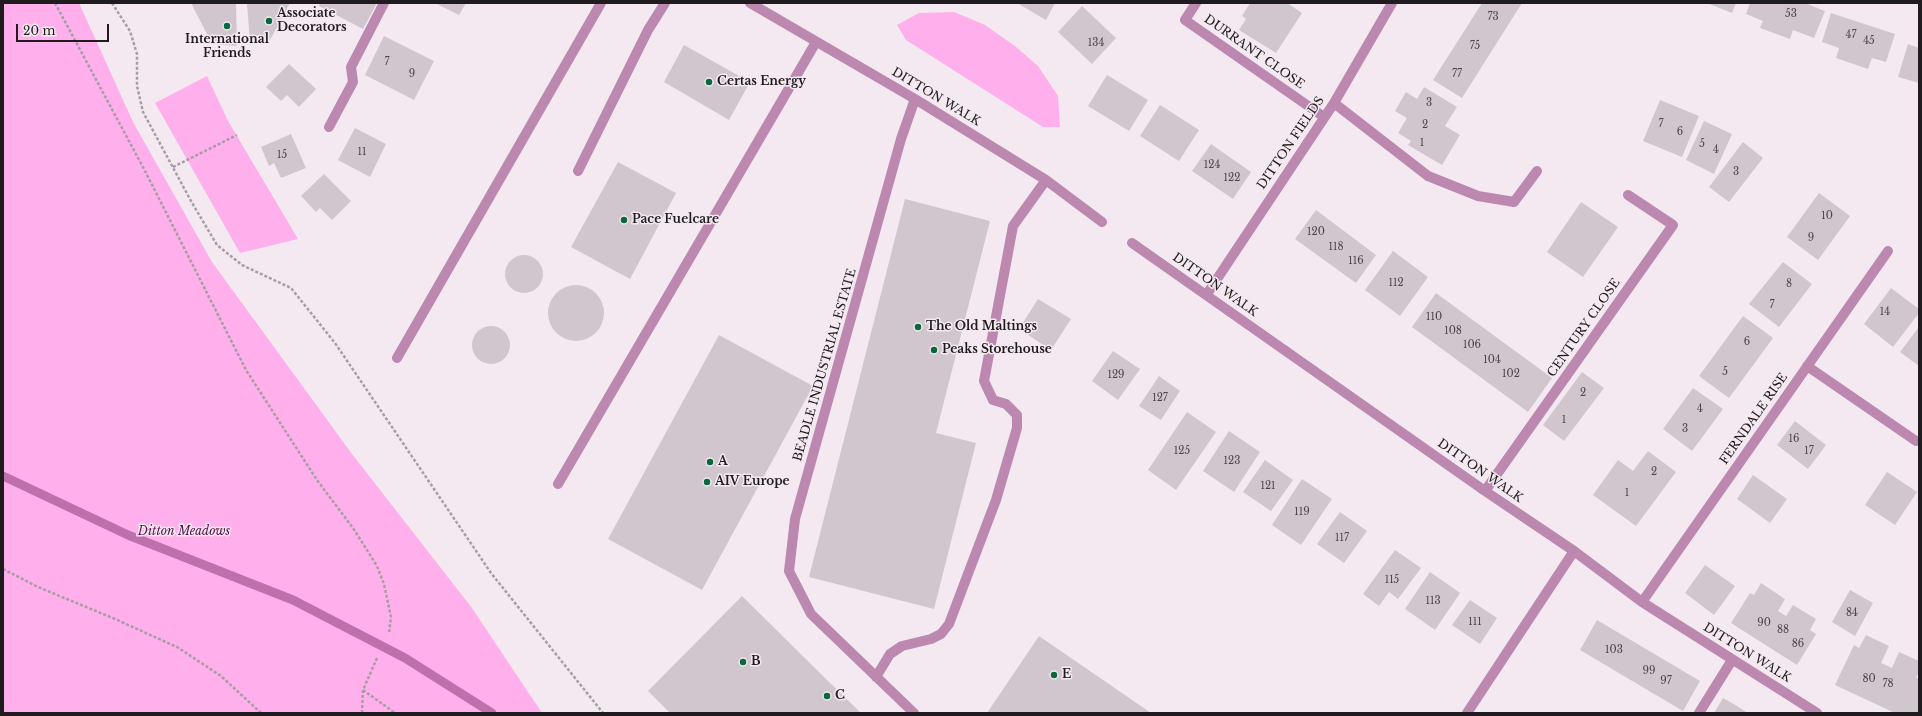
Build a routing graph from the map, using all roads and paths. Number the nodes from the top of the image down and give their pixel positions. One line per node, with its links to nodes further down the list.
1 (55, 3): 32 (path)
2 (112, 3): 15 (path)
3 (384, 3): 13 (street)
4 (601, 3): 24 (street)
5 (665, 3): 16 (street)
6 (750, 3): 9 (street, DITTON WALK)
7 (1196, 3): 12 (street, DURRANT CLOSE)
8 (1392, 3): 11 (street, DITTON FIELDS)
9 (816, 42): 10 (street, DITTON WALK); 27 (street)
10 (915, 99): 18 (street, DITTON WALK); 35 (street, BEADLE INDUSTRIAL ESTATE)
11 (1334, 103): 12 (street, DITTON FIELDS); 17 (street)
12 (1324, 117): 23 (street, DITTON FIELDS)
13 (329, 127)
14 (236, 135): 15 (path)
15 (173, 167): 40 (path)
16 (578, 171)
17 (1537, 171)
18 (1046, 180): 20 (street, DITTON WALK); 35 (street)
19 (1628, 195): 28 (street, CENTURY CLOSE)
20 (1102, 222)
21 (1132, 243): 23 (street, DITTON WALK)
22 (1888, 251): 25 (street, FERNDALE RISE)
23 (1207, 294): 28 (street, DITTON WALK)
24 (397, 358)
25 (1807, 366): 26 (street); 31 (street, FERNDALE RISE)
26 (1916, 441)
27 (558, 484)
28 (1485, 491): 29 (street, DITTON WALK)
29 (1574, 551): 31 (street, DITTON WALK); 42 (street)
30 (3, 569): 37 (path)
31 (1642, 602): 34 (street, DITTON WALK)
32 (389, 633)
33 (377, 658): 36 (path)
34 (1732, 660): 43 (street); 44 (street, DITTON WALK)
35 (876, 677): 41 (street, BEADLE INDUSTRIAL ESTATE)
36 (363, 690): 38 (path); 39 (path)
37 (261, 713)
38 (362, 713)
39 (395, 713)
40 (603, 713)
41 (914, 713)
42 (1467, 713)
43 (1699, 713)
44 (1816, 713)

